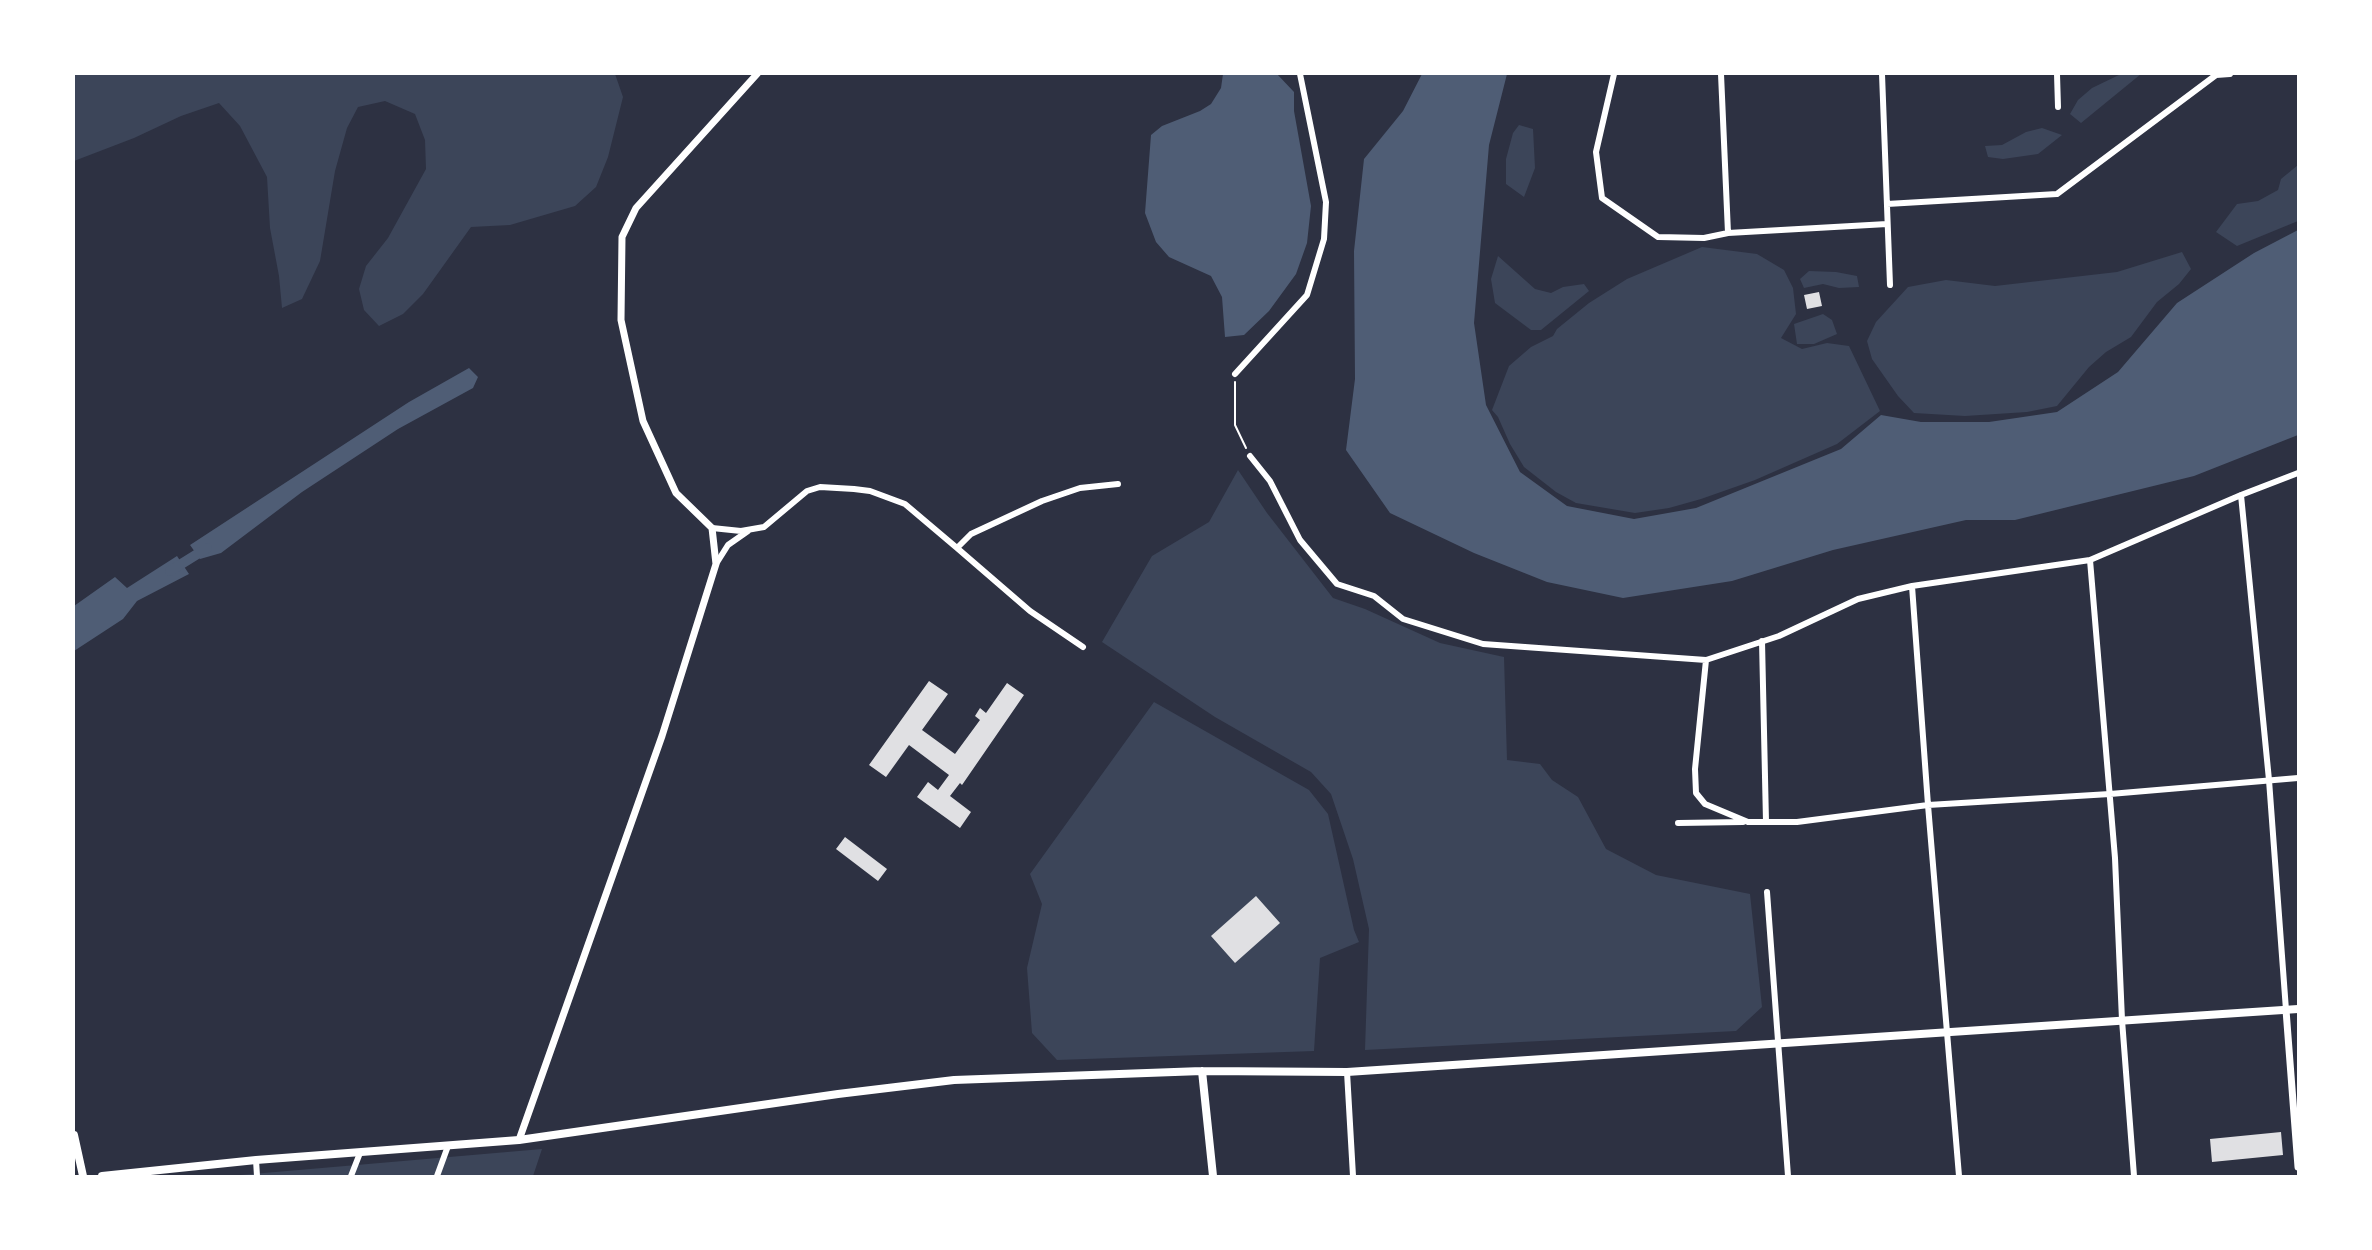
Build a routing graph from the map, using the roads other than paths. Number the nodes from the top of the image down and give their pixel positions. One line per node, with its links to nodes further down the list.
1 (757, 74): 18 (street)
2 (1300, 74): 13 (street)
3 (1614, 74): 11 (street)
4 (1721, 74): 11 (street)
5 (1882, 74): 9 (street)
6 (2056, 74): 8 (street)
7 (2230, 74): 9 (street)
8 (2058, 107)
9 (1887, 204): 10 (street)
10 (1887, 224): 11 (street); 12 (street)
11 (1728, 233)
12 (1890, 285)
13 (1235, 374)
14 (1250, 456): 26 (street)
15 (2298, 473): 17 (street)
16 (1118, 484): 20 (street)
17 (2241, 495): 21 (street); 28 (street)
18 (712, 527): 19 (street); 22 (street)
19 (752, 529): 20 (street); 22 (street)
20 (957, 548): 25 (street)
21 (2091, 560): 23 (street); 29 (street)
22 (716, 564): 43 (street)
23 (1912, 586): 24 (street); 30 (street)
24 (1762, 641): 26 (street); 33 (street)
25 (1083, 647)
26 (1706, 660): 32 (street)
27 (2298, 778): 28 (street)
28 (2269, 780): 29 (street); 36 (street)
29 (2110, 794): 30 (street); 37 (street)
30 (1928, 805): 33 (street); 38 (street)
31 (1678, 822): 32 (street)
32 (1748, 822): 33 (street)
33 (1766, 822)
34 (1767, 892): 39 (street)
35 (2298, 1009): 36 (main road)
36 (2286, 1010): 37 (main road); 47 (street)
37 (2122, 1020): 38 (main road); 57 (street)
38 (1946, 1032): 39 (main road); 56 (street)
39 (1779, 1043): 41 (main road); 55 (street)
40 (1202, 1071): 41 (main road); 43 (main road); 53 (main road)
41 (1347, 1072): 54 (street)
42 (74, 1135): 48 (main road)
43 (519, 1140): 44 (main road)
44 (448, 1146): 45 (main road); 52 (street)
45 (360, 1153): 46 (main road); 51 (street)
46 (256, 1160): 49 (main road); 50 (street)
47 (2298, 1167)
48 (83, 1177)
49 (102, 1177)
50 (257, 1177)
51 (351, 1177)
52 (437, 1177)
53 (1213, 1177)
54 (1353, 1177)
55 (1788, 1177)
56 (1959, 1177)
57 (2134, 1177)

